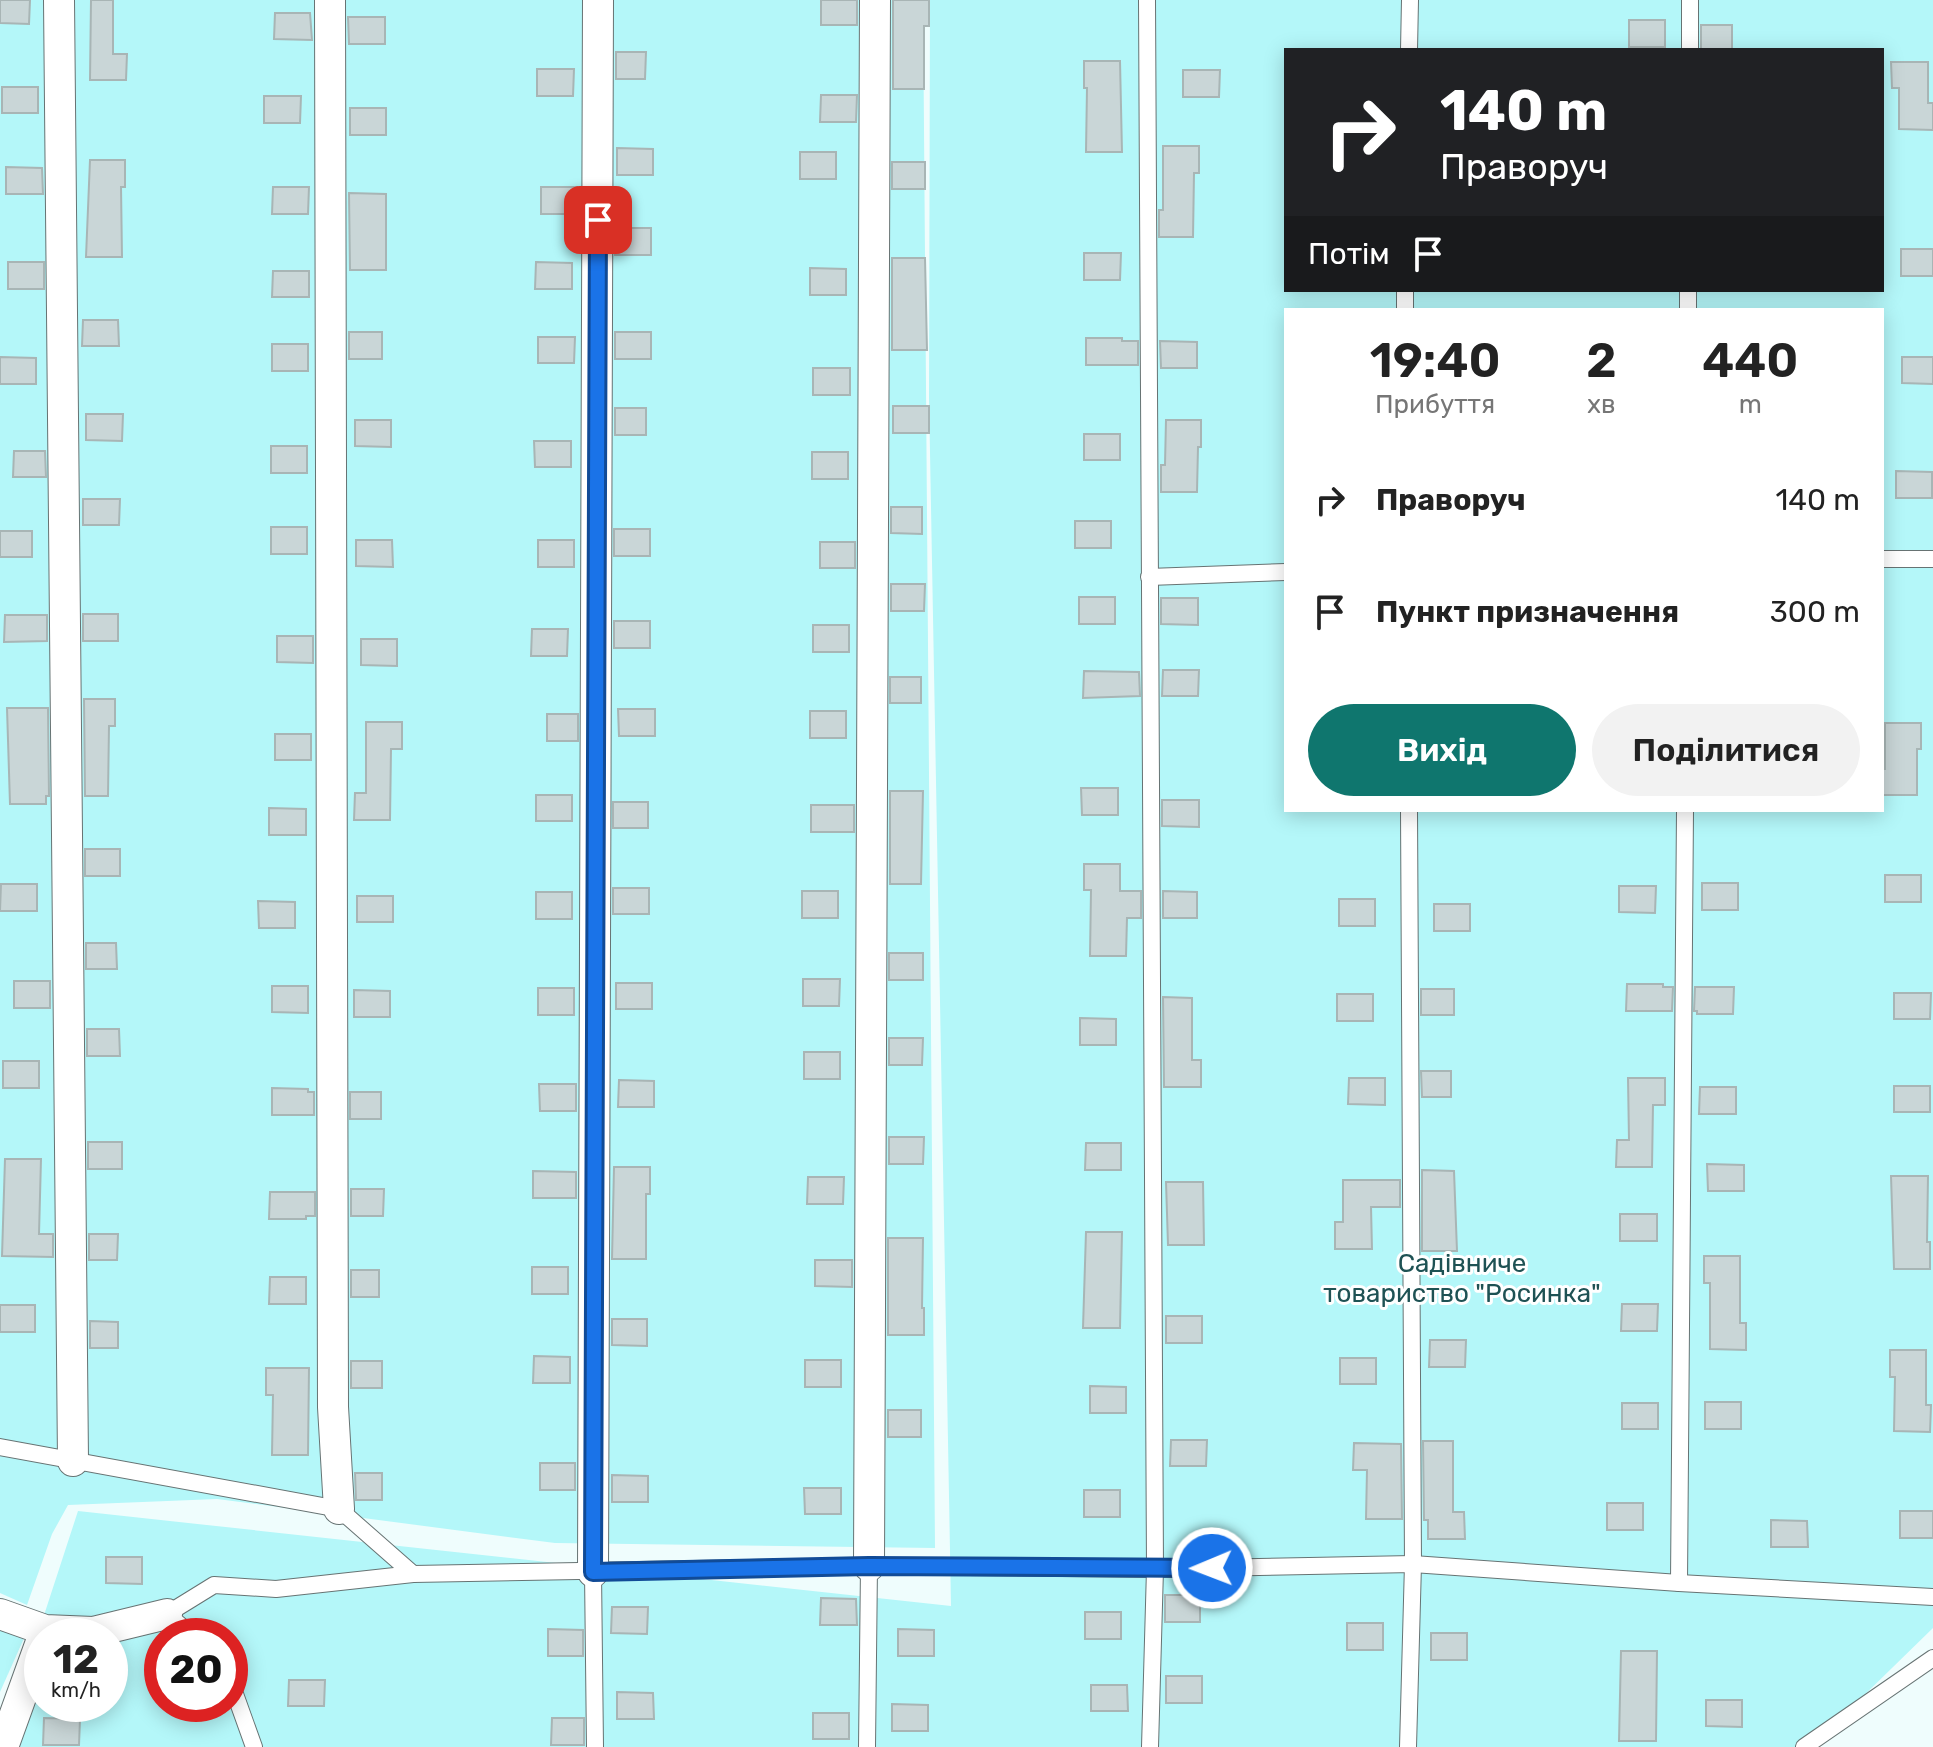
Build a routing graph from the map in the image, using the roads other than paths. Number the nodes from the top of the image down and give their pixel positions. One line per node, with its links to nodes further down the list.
1 (59, 0): 17 (street)
2 (330, 0): 18 (street)
3 (598, 0): 22 (street)
4 (875, 0): 20 (street)
5 (1147, 0): 13 (lane)
6 (1410, 0): 8 (lane)
7 (1690, 0): 9 (lane)
8 (1409, 48)
9 (1690, 48)
10 (1884, 559): 11 (lane)
11 (1933, 559)
12 (1284, 572): 13 (lane)
13 (1149, 577): 21 (lane)
14 (1409, 812): 19 (lane)
15 (1685, 812): 24 (lane)
16 (0, 1447): 17 (lane)
17 (73, 1461): 18 (lane)
18 (339, 1509): 23 (lane)
19 (1413, 1564): 21 (lane); 24 (lane); 39 (lane)
20 (869, 1566): 21 (lane); 22 (lane); 37 (lane)
21 (1155, 1569): 38 (lane)
22 (593, 1572): 23 (lane); 36 (lane)
23 (413, 1574): 27 (lane)
24 (1679, 1583): 25 (lane)
25 (1933, 1597)
26 (0, 1614): 30 (street)
27 (167, 1614): 28 (lane); 29 (street)
28 (172, 1618)
29 (128, 1623)
30 (24, 1626)
31 (1933, 1658): 40 (lane)
32 (24, 1688): 34 (street)
33 (245, 1722): 35 (lane)
34 (3, 1747)
35 (254, 1747)
36 (595, 1747)
37 (867, 1747)
38 (1150, 1747)
39 (1408, 1747)
40 (1804, 1747)

